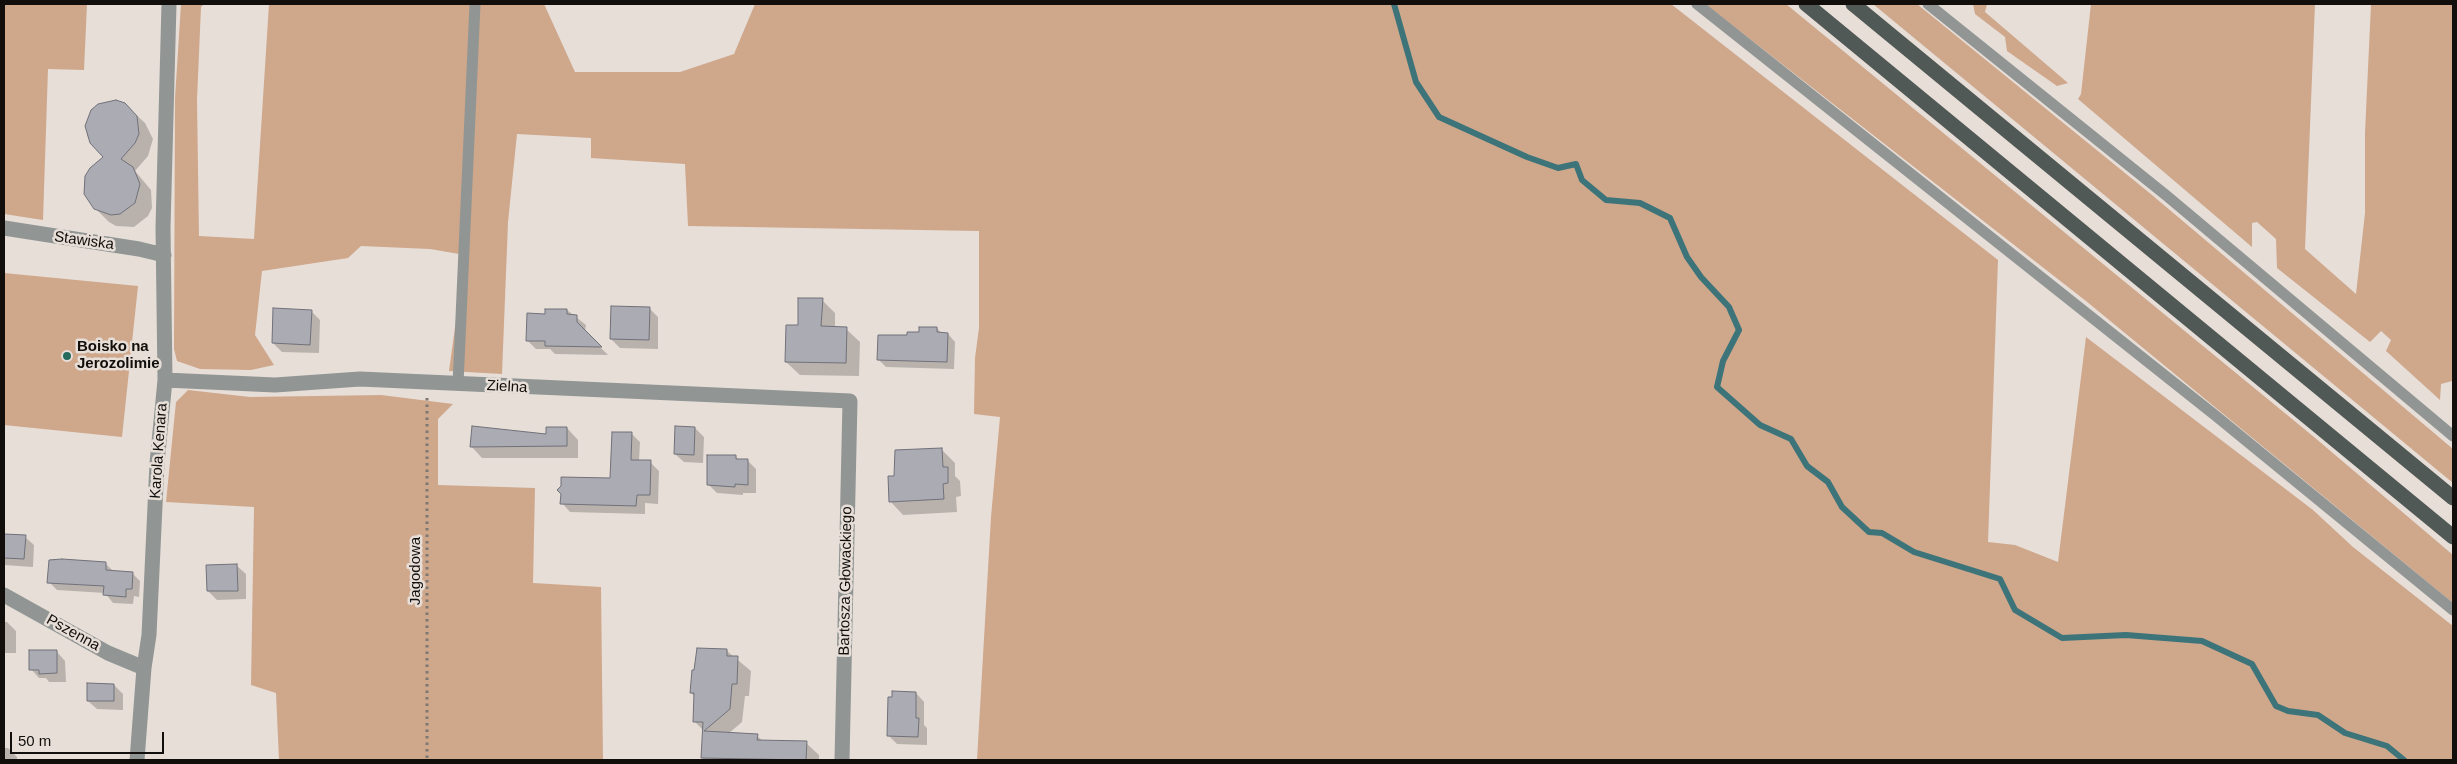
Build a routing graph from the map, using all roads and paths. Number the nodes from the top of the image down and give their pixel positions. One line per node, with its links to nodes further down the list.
1 (169, 4): 8 (street, Karola Kenara)
2 (475, 4): 11 (lane)
3 (1697, 4): 17 (lane)
4 (1806, 4): 15 (main road)
5 (1853, 4): 14 (main road)
6 (1928, 4): 13 (lane)
7 (4, 228): 8 (street, Stawiska)
8 (164, 256): 9 (street, Karola Kenara)
9 (165, 380): 10 (street, Zielna); 18 (street, Karola Kenara)
10 (427, 382): 11 (street, Zielna); 20 (path, Jagodowa)
11 (458, 384): 12 (street, Zielna)
12 (850, 401): 21 (street, Bartosza Głowackiego)
13 (2453, 436)
14 (2453, 498)
15 (2453, 537)
16 (4, 595): 18 (street, Pszenna)
17 (2453, 610)
18 (144, 668): 19 (street, Karola Kenara)
19 (137, 760)
20 (427, 760)
21 (842, 760)

